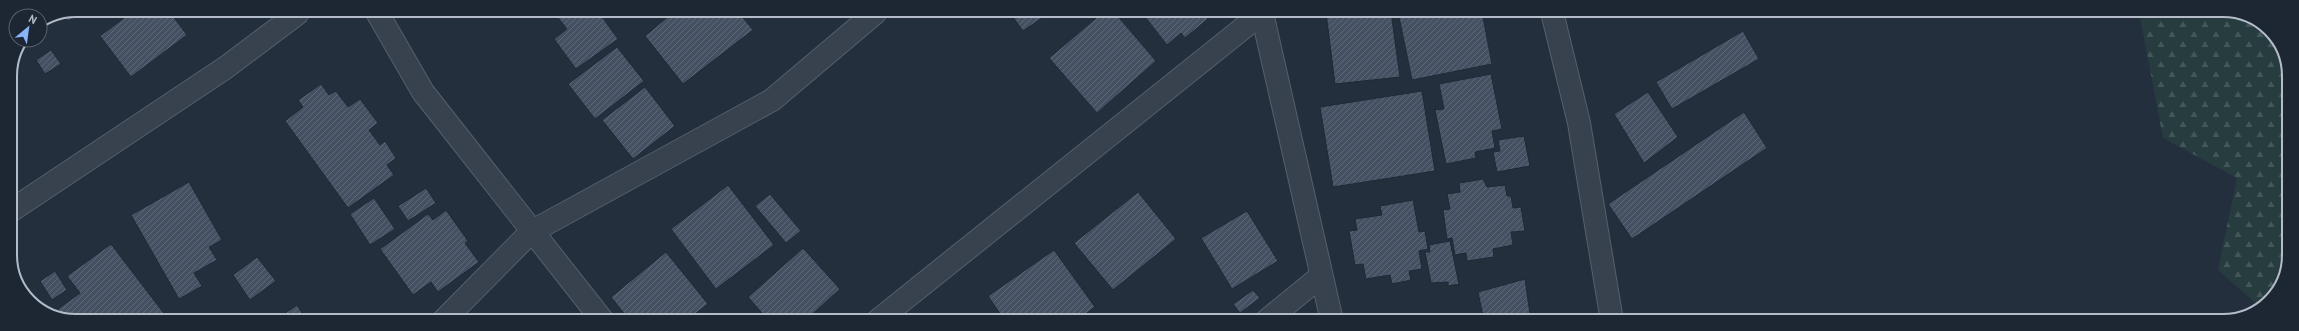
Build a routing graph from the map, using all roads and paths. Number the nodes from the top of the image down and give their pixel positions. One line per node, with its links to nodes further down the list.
1 (293, 17): 7 (street)
2 (380, 17): 8 (street)
3 (870, 17): 8 (street)
4 (1257, 17): 12 (street)
5 (1263, 17): 9 (street)
6 (1553, 17): 15 (street)
7 (17, 207)
8 (532, 232): 10 (street); 11 (street)
9 (1321, 276): 13 (street); 14 (street)
10 (450, 314)
11 (597, 314)
12 (886, 314)
13 (1275, 314)
14 (1330, 314)
15 (1611, 314)

